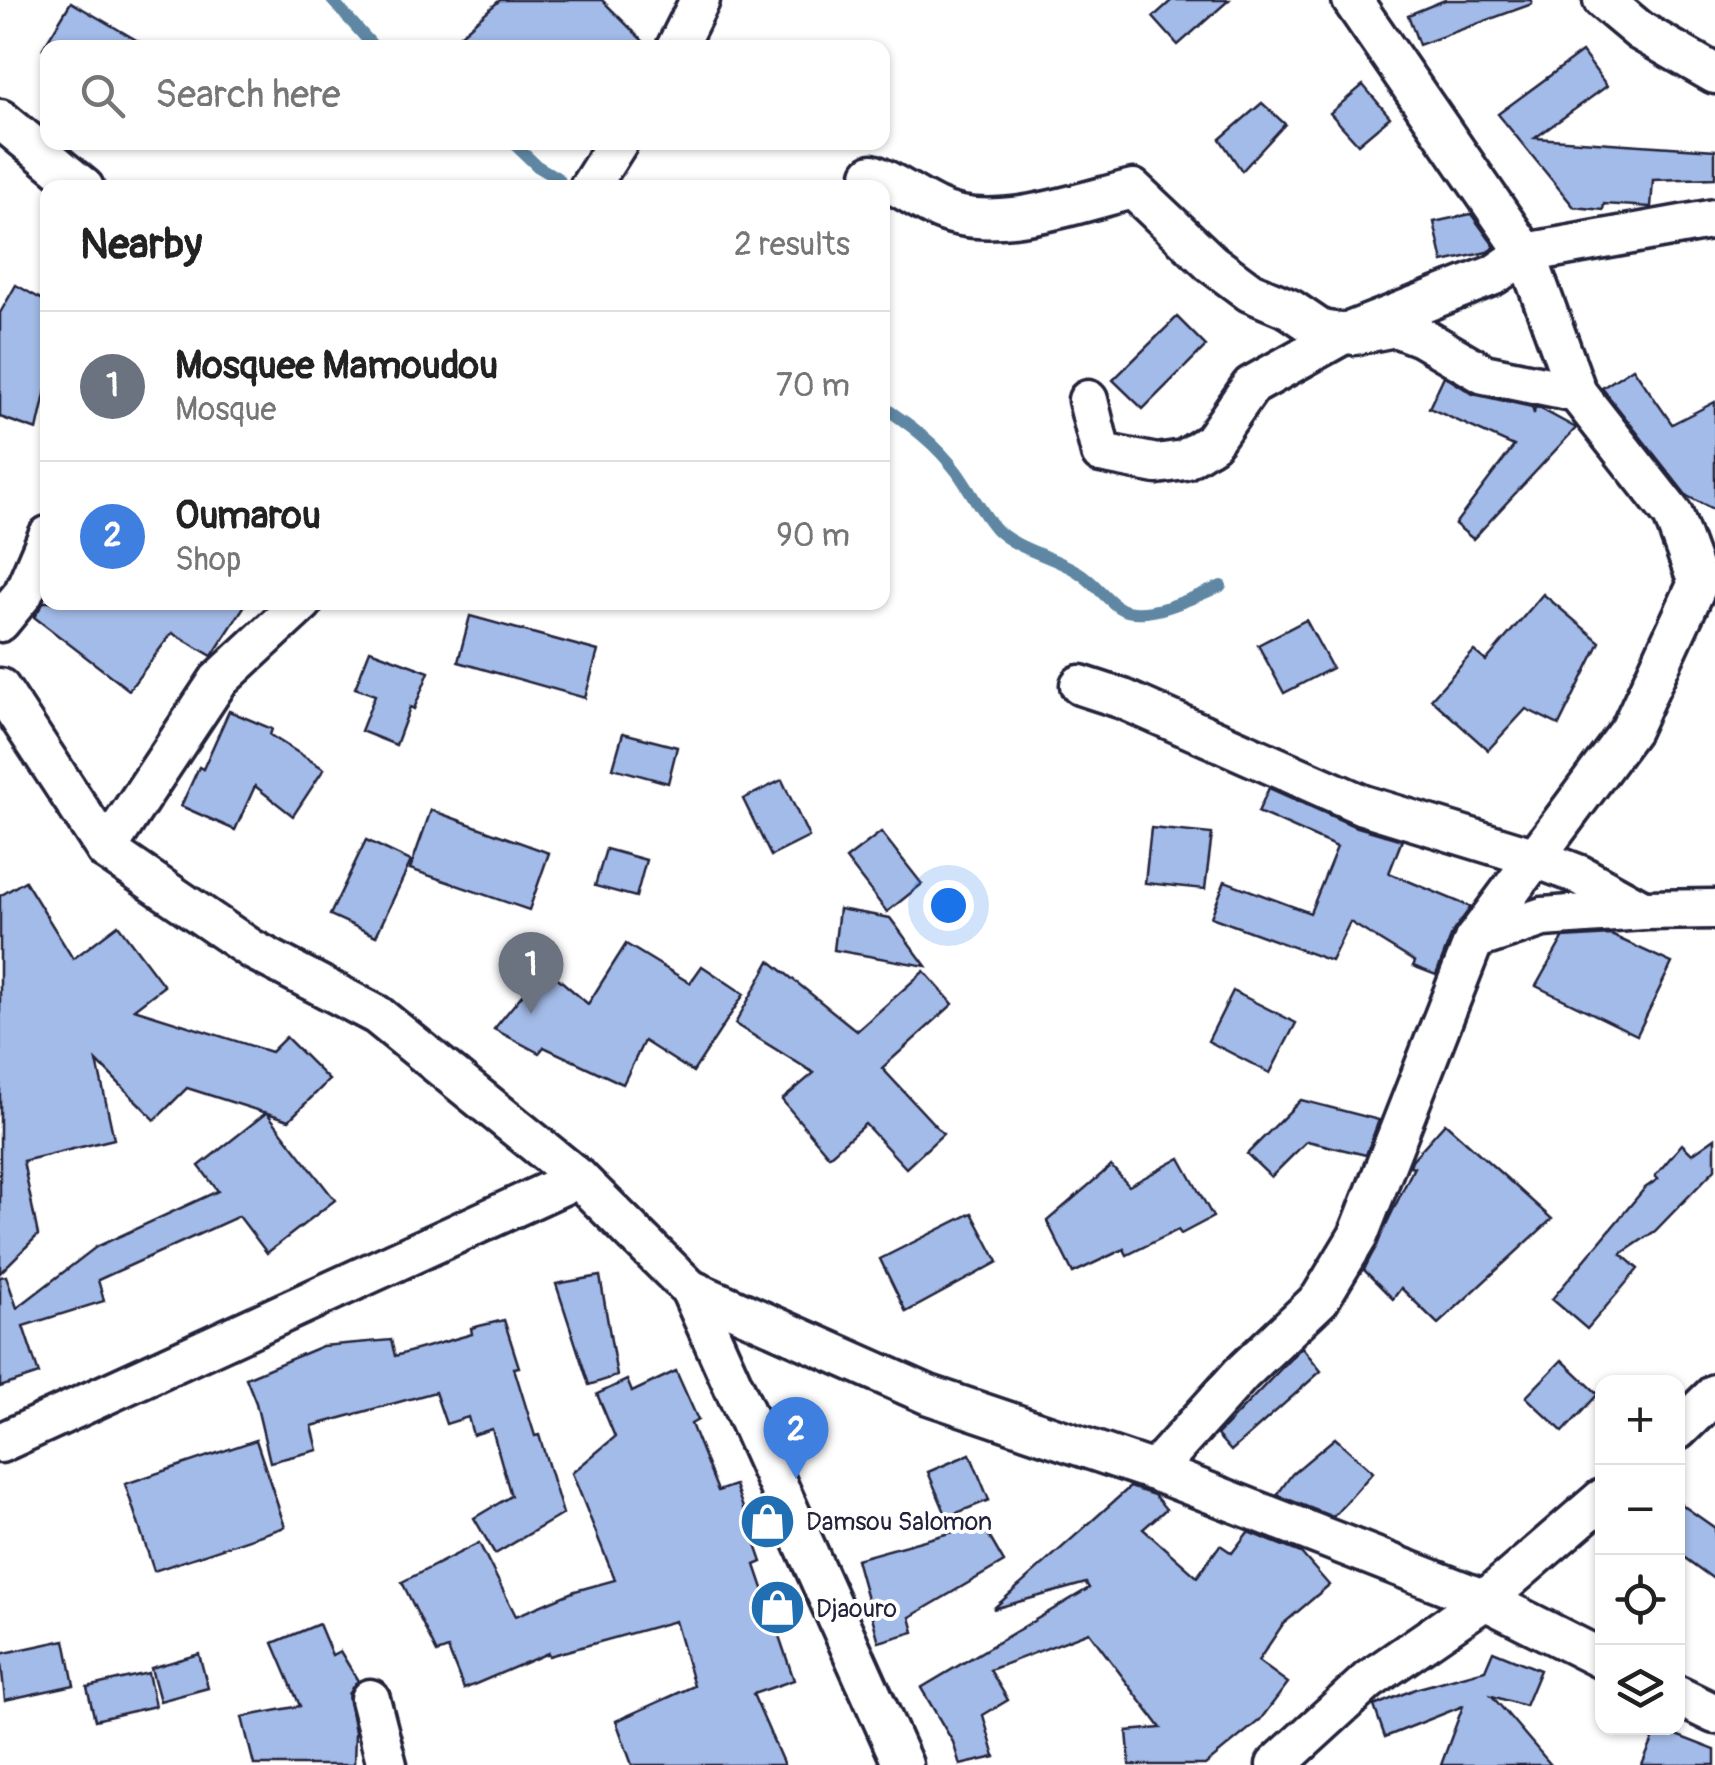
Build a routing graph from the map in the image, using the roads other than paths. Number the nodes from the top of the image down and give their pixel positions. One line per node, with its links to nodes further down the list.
1 (700, 0): 4 (street)
2 (1352, 0): 14 (street)
3 (1603, 0): 5 (street)
4 (680, 40)
5 (1715, 74)
6 (0, 118): 9 (street)
7 (613, 150): 10 (street)
8 (872, 174): 11 (street)
9 (74, 180)
10 (593, 180)
11 (887, 180)
12 (890, 181): 15 (street)
13 (1715, 219): 14 (street)
14 (1526, 253): 15 (street); 16 (street)
15 (1344, 334): 16 (street); 17 (street)
16 (1577, 393): 24 (street)
17 (1088, 400)
18 (40, 555): 20 (street)
19 (294, 610): 23 (street)
20 (0, 622)
21 (1080, 685): 24 (street)
22 (0, 688): 23 (street)
23 (106, 850): 28 (street)
24 (1533, 857): 26 (street); 27 (street)
25 (1715, 909): 26 (street)
26 (1643, 910): 27 (street)
27 (1474, 940): 33 (street)
28 (578, 1178): 29 (street); 32 (street)
29 (690, 1290): 33 (street); 41 (street)
30 (1715, 1394): 31 (street)
31 (1685, 1423)
32 (0, 1443)
33 (1154, 1471): 35 (street)
34 (1595, 1505): 35 (street)
35 (1485, 1600): 36 (street); 42 (street)
36 (1595, 1655)
37 (370, 1699): 40 (street)
38 (1685, 1699): 39 (street)
39 (1715, 1714)
40 (387, 1765)
41 (903, 1765)
42 (1276, 1765)

